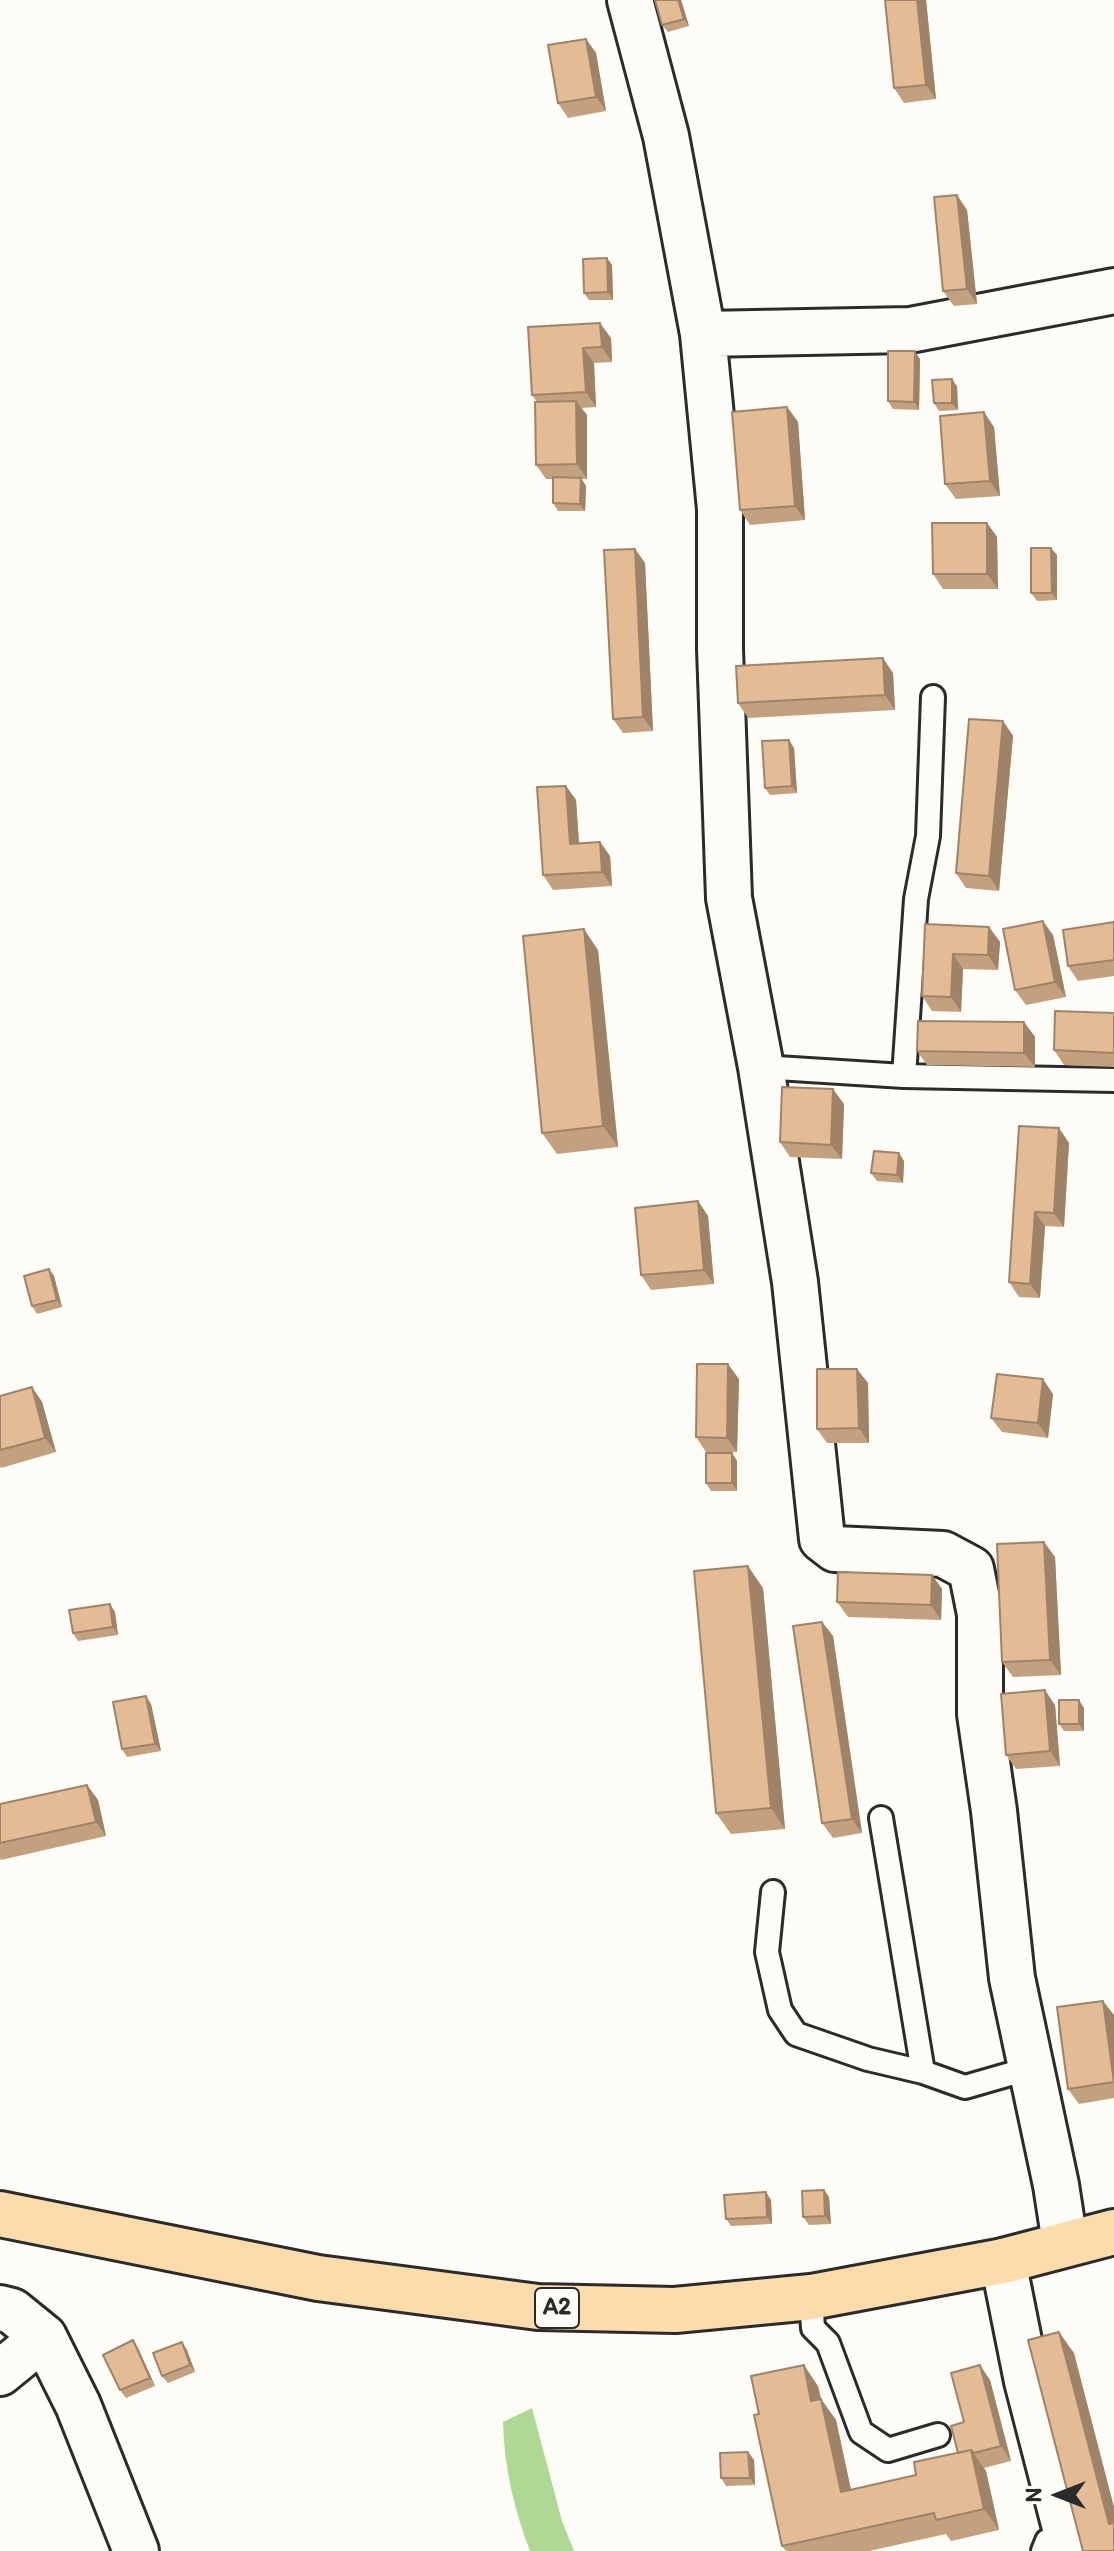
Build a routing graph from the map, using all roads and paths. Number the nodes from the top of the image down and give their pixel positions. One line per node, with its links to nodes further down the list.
1 (630, 0): 3 (street)
2 (1114, 291): 3 (street)
3 (703, 334): 5 (street)
4 (933, 697): 6 (lane)
5 (761, 1067): 6 (lane); 10 (street)
6 (904, 1076): 7 (lane)
7 (1114, 1080)
8 (881, 1818): 11 (lane)
9 (773, 1892): 11 (lane)
10 (1031, 2068): 11 (lane); 14 (street)
11 (923, 2072)
12 (0, 2214): 16 (main road, A2)
13 (1114, 2232): 14 (main road, A2)
14 (1065, 2243): 15 (main road, A2)
15 (1003, 2261): 16 (main road, A2); 21 (street)
16 (811, 2297): 20 (lane)
17 (0, 2308): 18 (street)
18 (44, 2337): 19 (street); 22 (street)
19 (0, 2373)
20 (938, 2435)
21 (1060, 2545)
22 (136, 2551)

